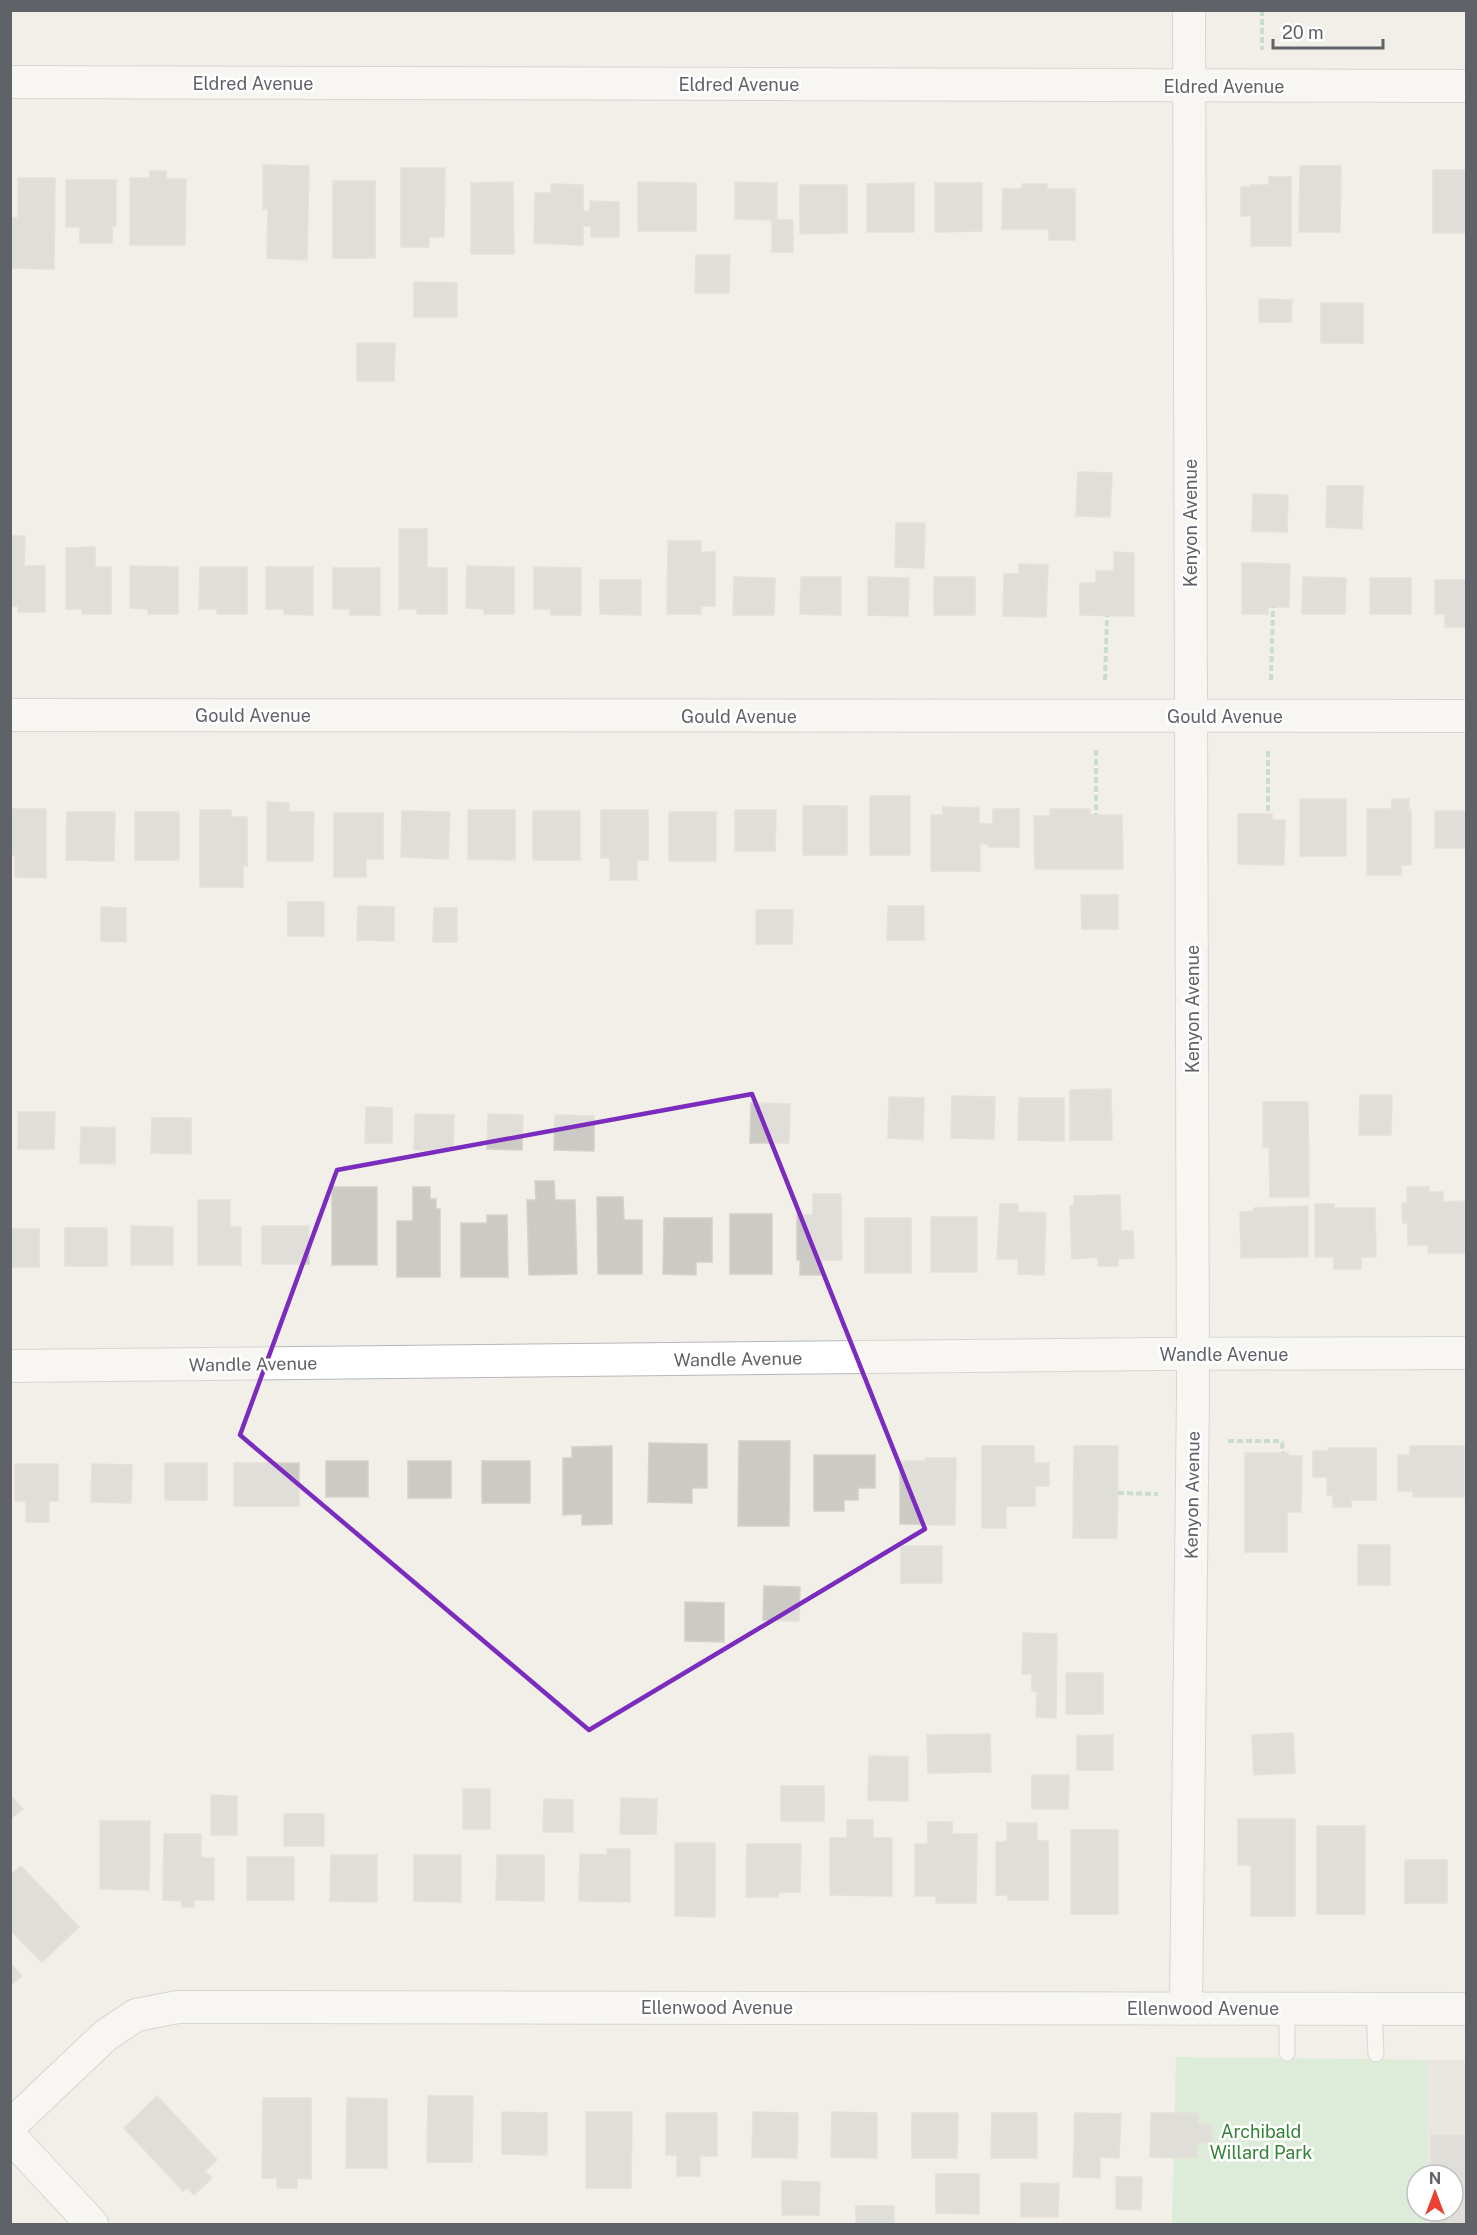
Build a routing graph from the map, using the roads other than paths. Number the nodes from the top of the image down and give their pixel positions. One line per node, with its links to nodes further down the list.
1 (1189, 10): 3 (street, Kenyon Avenue)
2 (10, 82): 3 (street, Eldred Avenue)
3 (1189, 86): 4 (street, Eldred Avenue); 6 (street, Kenyon Avenue)
4 (1467, 86)
5 (10, 715): 6 (street, Gould Avenue)
6 (1191, 715): 7 (street, Gould Avenue); 9 (street, Kenyon Avenue)
7 (1467, 716)
8 (1467, 1353): 9 (street, Wandle Avenue)
9 (1192, 1354): 10 (street, Wandle Avenue); 11 (street, Kenyon Avenue)
10 (10, 1366)
11 (1186, 2007): 12 (street, Ellenwood Avenue); 17 (street, Ellenwood Avenue)
12 (1287, 2008): 14 (street, Ellenwood Avenue); 15 (lane)
13 (1467, 2009): 14 (street, Ellenwood Avenue)
14 (1374, 2010): 16 (lane)
15 (1287, 2053)
16 (1376, 2054)
17 (10, 2126)
18 (10, 2136): 19 (street)
19 (92, 2224)

